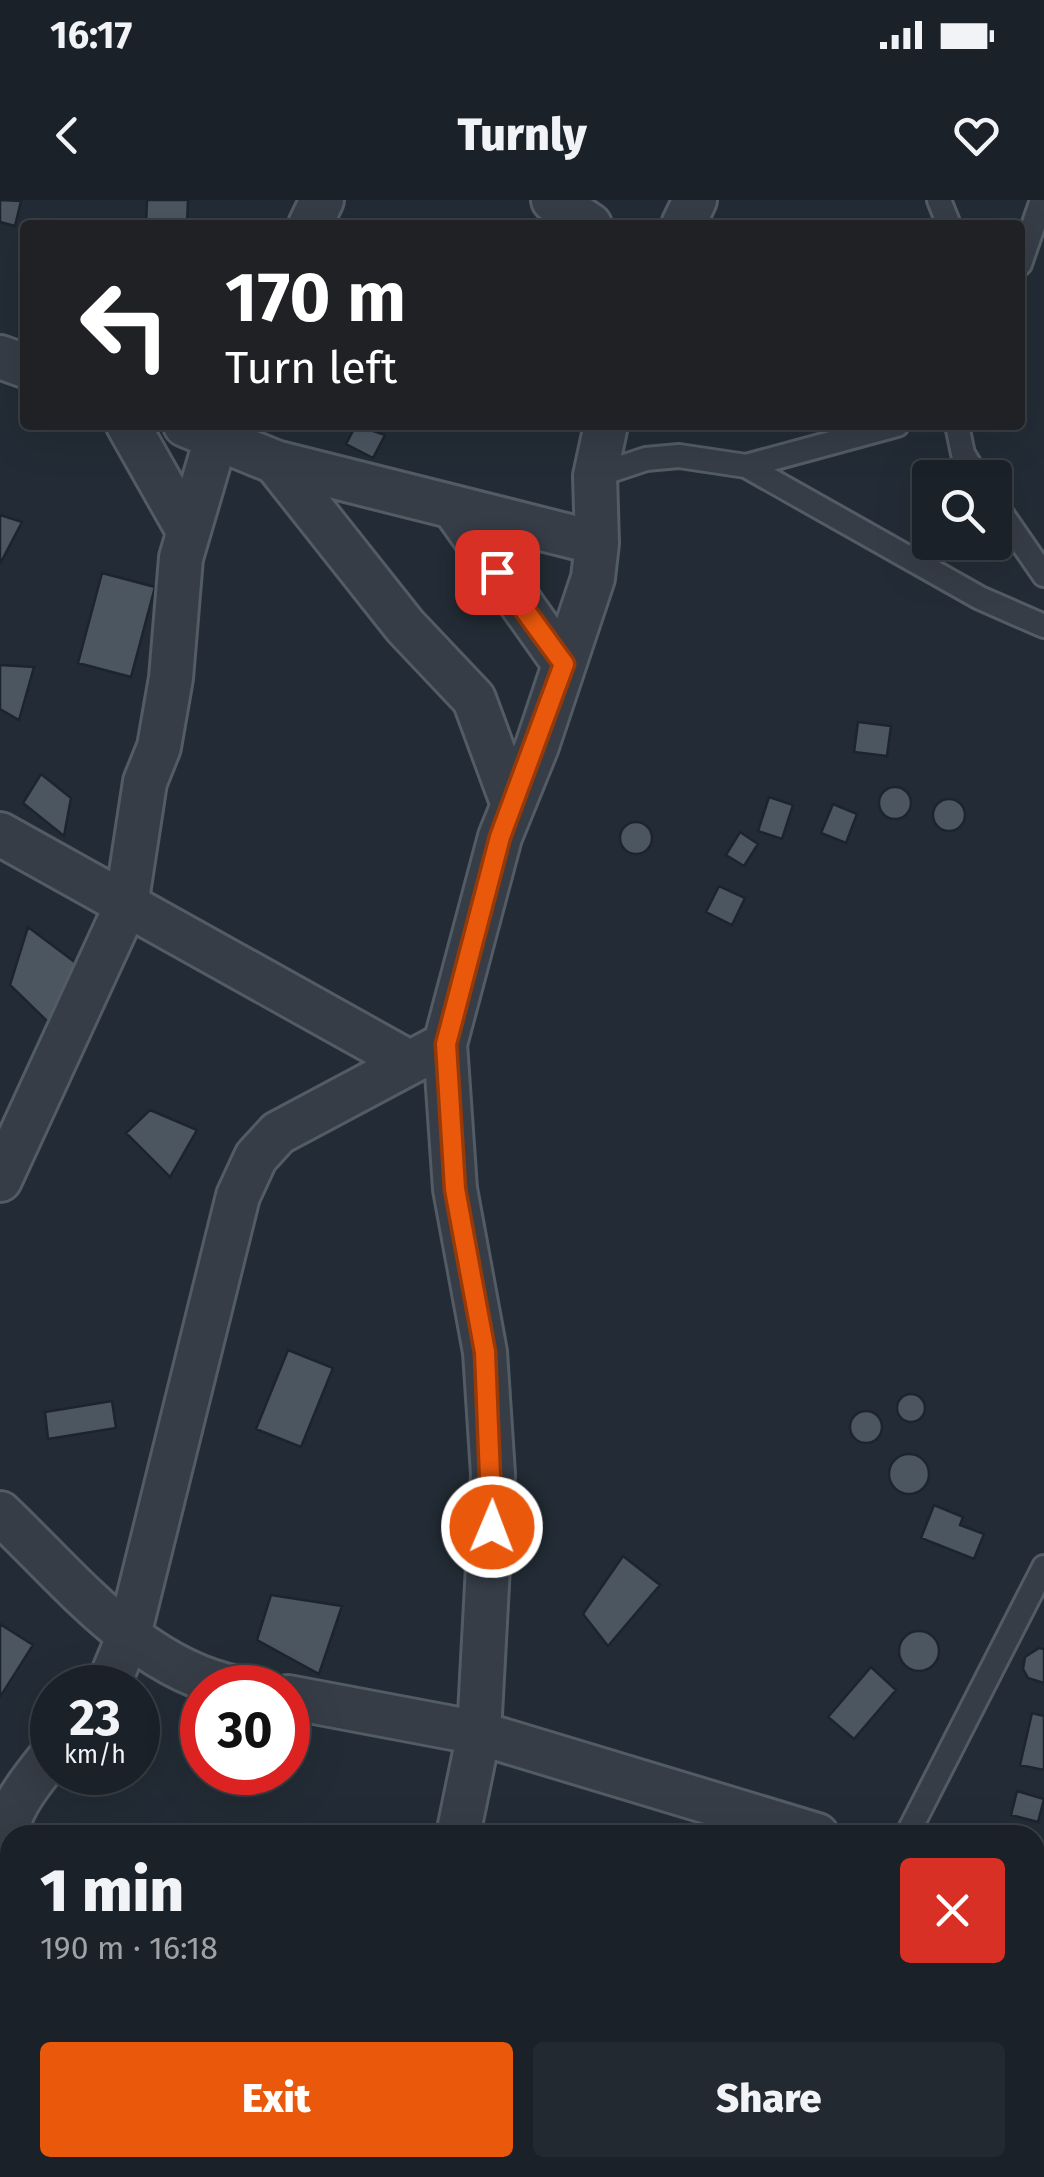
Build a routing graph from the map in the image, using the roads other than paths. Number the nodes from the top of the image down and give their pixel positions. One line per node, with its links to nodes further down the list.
1 (553, 200): 3 (street)
2 (1042, 200): 4 (lane)
3 (583, 220)
4 (1025, 249)
5 (131, 430): 17 (street)
6 (206, 430): 17 (street)
7 (208, 430): 12 (street)
8 (605, 430): 14 (street)
9 (878, 430): 13 (lane)
10 (958, 430): 11 (lane)
11 (967, 460)
12 (275, 462): 15 (street); 22 (street)
13 (746, 466): 14 (lane); 20 (lane)
14 (595, 476): 18 (street)
15 (454, 507): 18 (street); 21 (street)
16 (1012, 529): 19 (lane)
17 (188, 531): 24 (street)
18 (597, 543): 21 (street)
19 (1044, 575)
20 (1044, 626)
21 (564, 664): 22 (street)
22 (513, 805): 25 (street)
23 (0, 834): 24 (street)
24 (126, 906): 25 (street); 26 (street)
25 (427, 1053): 29 (street); 33 (street)
26 (0, 1180)
27 (0, 1514): 29 (street)
28 (1044, 1567): 38 (lane)
29 (129, 1635): 30 (street); 31 (street)
30 (117, 1665)
31 (180, 1670)
32 (310, 1701): 33 (street)
33 (479, 1734): 36 (street); 37 (street)
34 (30, 1782): 35 (street)
35 (5, 1825)
36 (460, 1825)
37 (784, 1825)
38 (912, 1825)

